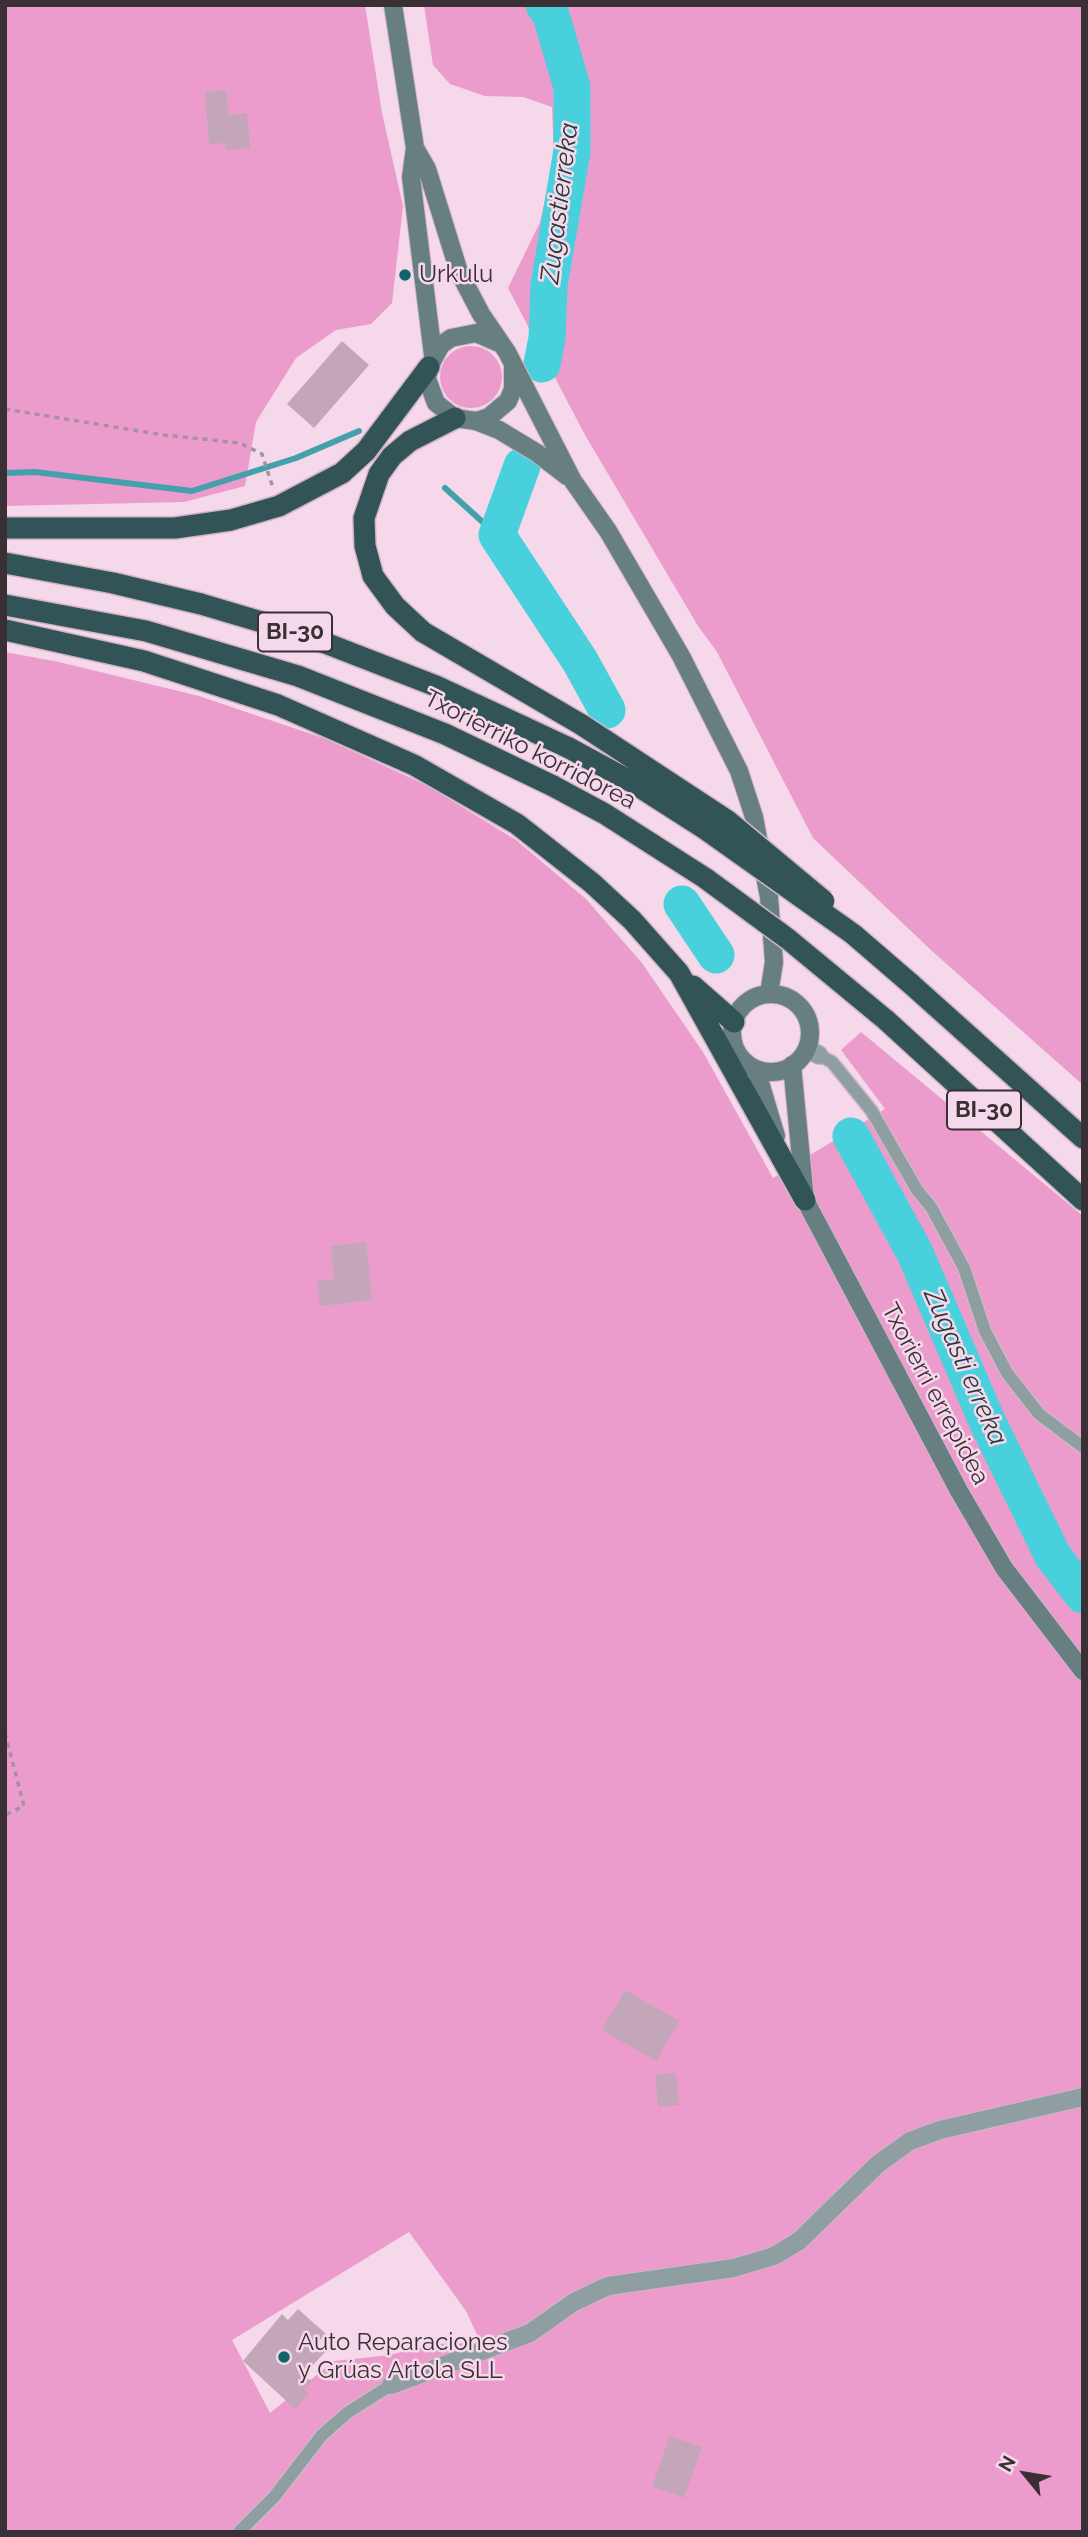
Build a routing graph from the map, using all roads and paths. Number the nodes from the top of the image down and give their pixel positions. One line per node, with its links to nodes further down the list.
1 (393, 5): 2 (main road)
2 (415, 148): 3 (main road); 4 (main road)
3 (499, 343): 4 (main road); 5 (main road)
4 (431, 361): 7 (main road); 10 (highway)
5 (513, 363): 8 (main road); 9 (main road)
6 (5, 409): 10 (path)
7 (455, 418): 8 (main road); 15 (highway, bridge)
8 (476, 421): 9 (main road)
9 (573, 481): 17 (main road)
10 (279, 506): 11 (highway)
11 (5, 528)
12 (5, 563): 15 (highway, Txorierriko korridorea / BI-30, bridge)
13 (5, 605): 25 (highway, Txorierriko korridorea / BI-30, bridge)
14 (5, 629): 16 (highway)
15 (853, 934): 22 (highway, Txorierriko korridorea / BI-30, bridge)
16 (679, 973): 18 (highway); 23 (highway)
17 (769, 994): 18 (main road); 19 (main road)
18 (734, 1022): 21 (main road)
19 (813, 1052): 20 (main road); 26 (lane)
20 (792, 1065): 21 (main road); 24 (main road)
21 (757, 1069): 23 (main road)
22 (1083, 1138)
23 (781, 1155): 24 (highway)
24 (805, 1200): 27 (main road, Txorierri errepidea)
25 (1083, 1200)
26 (1083, 1447)
27 (1083, 1671)
28 (5, 1733): 29 (path)
29 (5, 1815)
30 (1083, 2097): 31 (street)
31 (383, 2390): 32 (lane)
32 (239, 2532)

